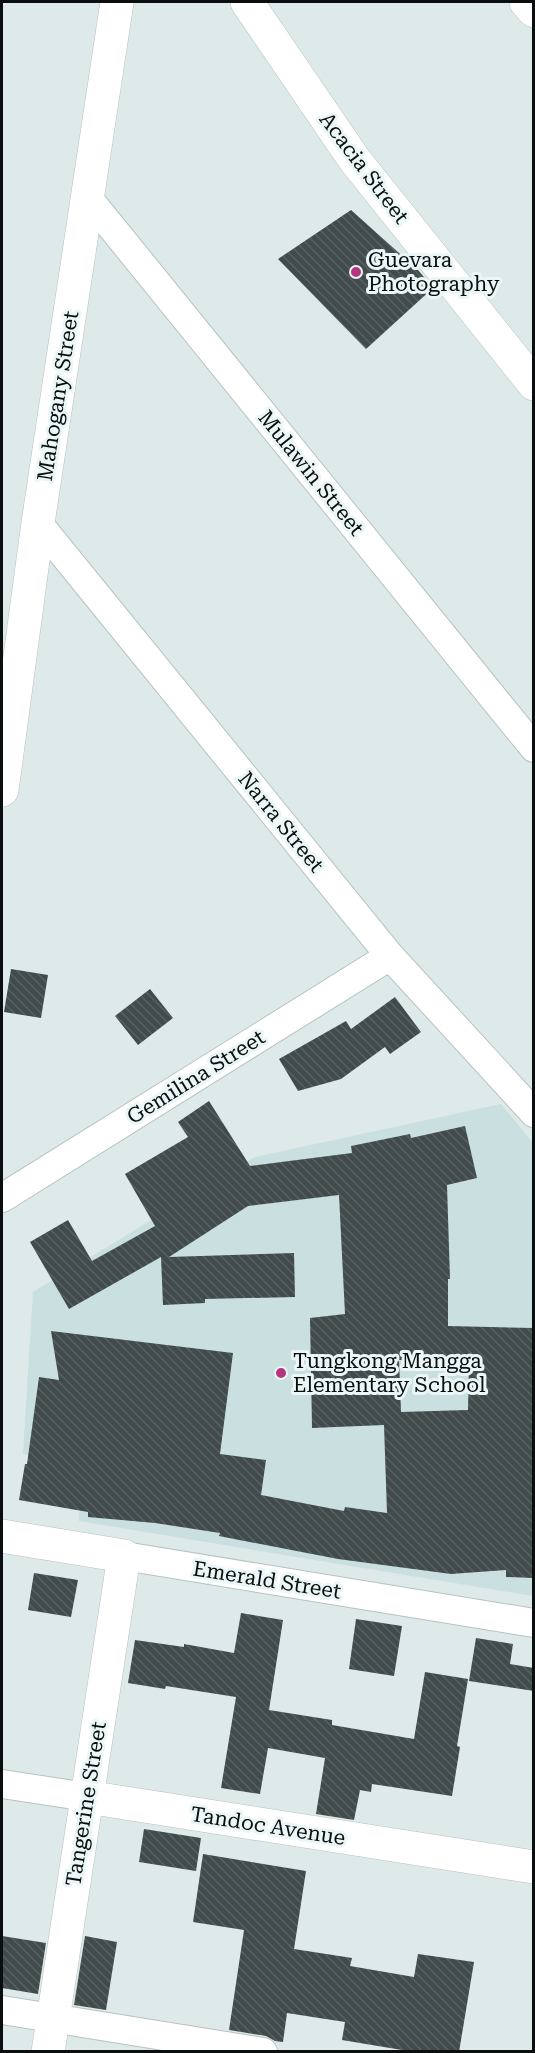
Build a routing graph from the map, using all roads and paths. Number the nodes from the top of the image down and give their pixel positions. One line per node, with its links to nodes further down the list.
1 (117, 2): 5 (street, Mahogany Street)
2 (247, 2): 6 (street, Acacia Street)
3 (526, 2): 4 (street)
4 (534, 11)
5 (88, 198): 7 (street, Mahogany Street); 8 (street, Mulawin Street)
6 (534, 384)
7 (38, 523): 9 (street, Mahogany Street); 10 (street, Narra Street)
8 (534, 748)
9 (2, 790)
10 (390, 956): 11 (street, Narra Street); 12 (street, Gemilina Street)
11 (534, 1113)
12 (2, 1198)
13 (2, 1536): 14 (street, Emerald Street)
14 (124, 1556): 15 (street, Emerald Street); 17 (street, Tangerine Street)
15 (534, 1623)
16 (2, 1784): 17 (street, Tandoc Avenue)
17 (87, 1797): 18 (street, Tandoc Avenue); 20 (street, Tangerine Street)
18 (534, 1868)
19 (2, 2010): 20 (street)
20 (53, 2018): 21 (street, Tangerine Street); 22 (street)
21 (48, 2052)
22 (263, 2052)

